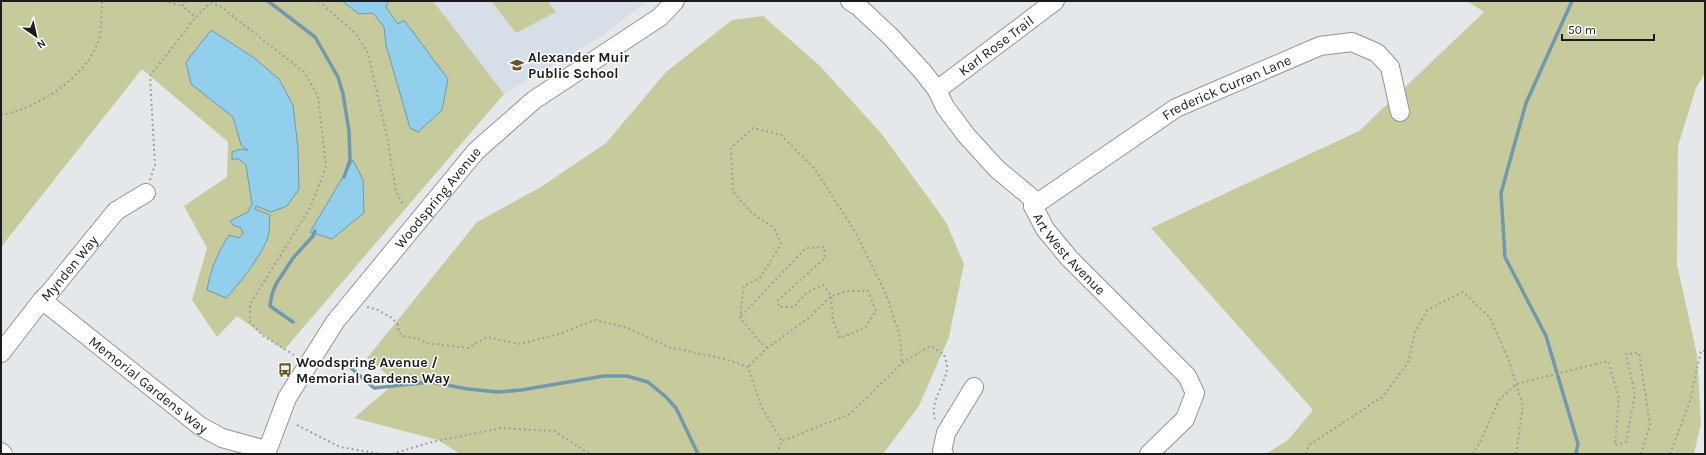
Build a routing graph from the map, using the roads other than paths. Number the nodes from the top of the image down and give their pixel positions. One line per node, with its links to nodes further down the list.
1 (675, 1): 11 (street, Woodspring Avenue)
2 (1055, 1): 4 (street, Karl Rose Trail)
3 (858, 3): 4 (street, Art West Avenue)
4 (937, 90): 7 (street, Art West Avenue)
5 (1400, 112): 7 (street, Frederick Curran Lane)
6 (146, 193): 8 (street, Mynden Way)
7 (1034, 206): 13 (street, Art West Avenue)
8 (42, 300): 9 (street, Mynden Way); 11 (street, Memorial Gardens Way)
9 (1, 353)
10 (974, 388): 12 (street)
11 (266, 452)
12 (944, 454)
13 (1149, 454)

